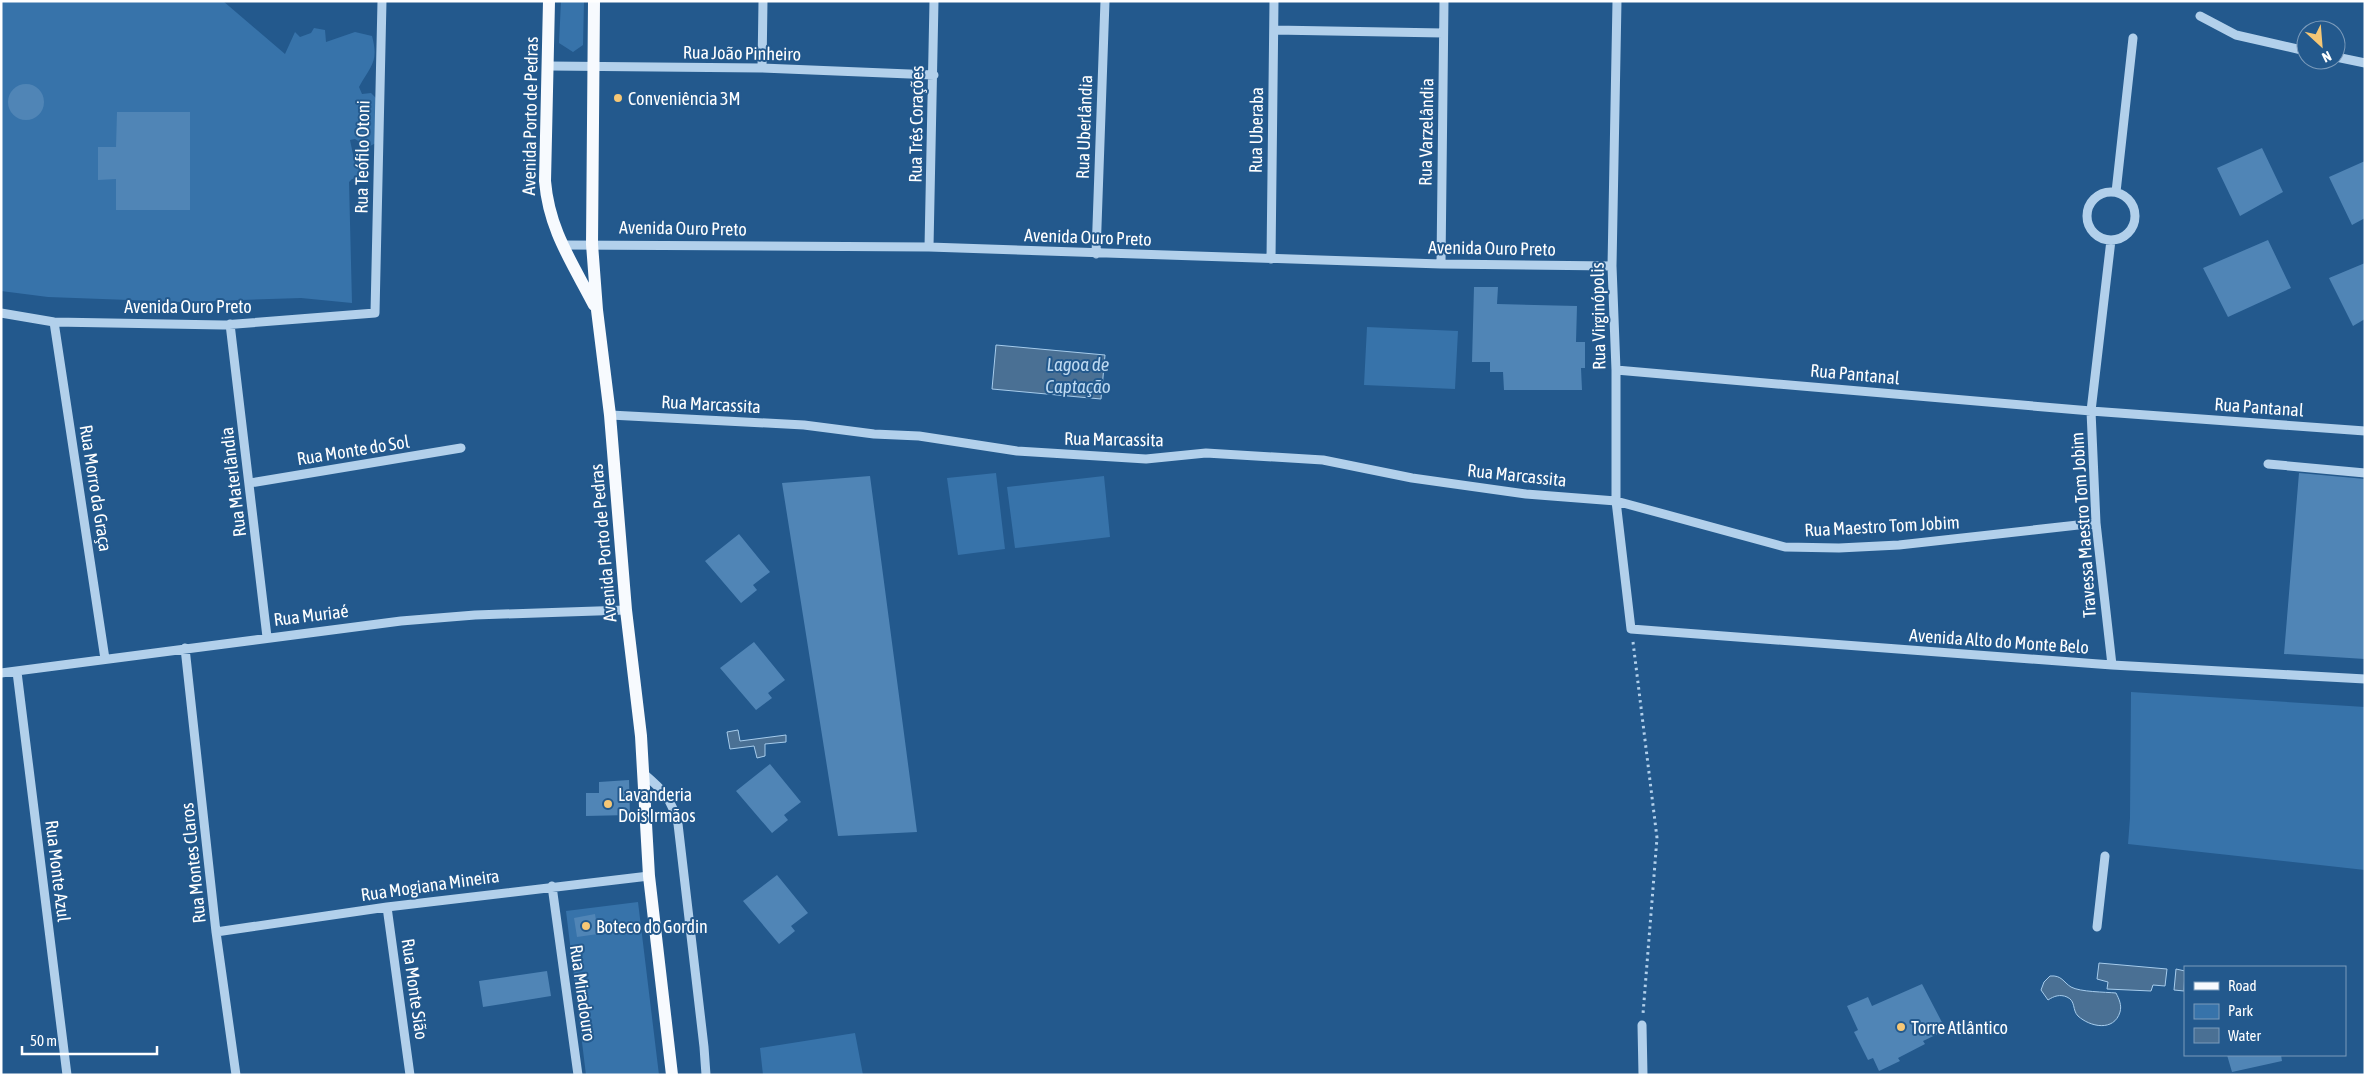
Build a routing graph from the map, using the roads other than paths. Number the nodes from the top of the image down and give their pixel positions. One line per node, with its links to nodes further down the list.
1 (382, 1): 32 (street, Rua Teófilo Otoni)
2 (549, 1): 17 (main road, Avenida Porto de Pedras)
3 (594, 1): 18 (main road, Avenida Porto de Pedras)
4 (763, 1): 19 (street)
5 (934, 1): 20 (street, Rua Três Corações)
6 (1105, 1): 26 (street, Rua Uberlândia)
7 (1274, 1): 11 (street, Rua Uberaba)
8 (1444, 1): 12 (street, Rua Varzelândia)
9 (1617, 1): 29 (street, Rua Virginópolis)
10 (2200, 16): 14 (street)
11 (1274, 30): 12 (street); 27 (street, Rua Uberaba)
12 (1443, 33): 28 (street, Rua Varzelândia)
13 (2133, 38): 21 (street)
14 (2296, 49)
15 (2346, 59): 16 (street)
16 (2365, 63)
17 (549, 66): 18 (street, Rua João Pinheiro); 24 (main road, Avenida Porto de Pedras)
18 (592, 68): 19 (street, Rua João Pinheiro); 23 (main road, Avenida Porto de Pedras)
19 (762, 68): 20 (street, Rua João Pinheiro)
20 (934, 75): 25 (street, Rua Três Corações)
21 (2116, 192): 22 (street); 22 (street)
22 (2110, 240): 36 (street)
23 (592, 244): 24 (street, Avenida Ouro Preto); 25 (street, Avenida Ouro Preto); 30 (main road, Avenida Porto de Pedras)
24 (562, 245): 30 (main road, Avenida Porto de Pedras)
25 (929, 247): 26 (street, Avenida Ouro Preto)
26 (1096, 254): 27 (street, Avenida Ouro Preto)
27 (1271, 259): 28 (street, Avenida Ouro Preto)
28 (1441, 264): 29 (street, Avenida Ouro Preto)
29 (1612, 266): 35 (street, Rua Virginópolis)
30 (597, 310): 37 (main road, Avenida Porto de Pedras)
31 (1, 313): 33 (street, Avenida Ouro Preto)
32 (375, 313): 34 (street, Avenida Ouro Preto)
33 (54, 322): 34 (street, Avenida Ouro Preto); 49 (street, Rua Morro da Graça)
34 (230, 324): 42 (street, Rua Materlândia)
35 (1616, 370): 36 (street, Rua Pantanal); 43 (street, Rua Virginópolis)
36 (2091, 411): 38 (street, Rua Pantanal); 44 (street, Travessa Maestro Tom Jobim)
37 (610, 415): 43 (street, Rua Marcassita); 45 (main road, Avenida Porto de Pedras)
38 (2365, 431)
39 (461, 448): 42 (street, Rua Monte do Sol)
40 (2268, 464): 41 (street)
41 (2365, 473)
42 (250, 483): 47 (street, Rua Materlândia)
43 (1616, 501): 44 (street, Rua Maestro Tom Jobim); 46 (street, Rua Virginópolis)
44 (2096, 523): 50 (street, Travessa Maestro Tom Jobim)
45 (626, 610): 47 (street, Rua Muriaé); 54 (main road, Avenida Porto de Pedras)
46 (1631, 629): 50 (street, Avenida Alto do Monte Belo)
47 (267, 637): 48 (street, Rua Muriaé)
48 (185, 648): 49 (street, Rua Muriaé); 60 (street, Rua Montes Claros)
49 (105, 659): 51 (street, Rua Muriaé)
50 (2112, 665): 53 (street, Avenida Alto do Monte Belo)
51 (17, 672): 52 (street, Rua Muriaé); 62 (street, Rua Monte Azul)
52 (1, 673)
53 (2365, 679)
54 (644, 774): 56 (main road, Avenida Porto de Pedras); 67 (street)
55 (2106, 856): 59 (street)
56 (649, 876): 57 (street, Rua Mogiana Mineira); 66 (main road, Avenida Porto de Pedras)
57 (552, 886): 58 (street, Rua Mogiana Mineira); 65 (street, Rua Miradouro)
58 (387, 907): 60 (street, Rua Mogiana Mineira); 64 (street, Rua Monte Sião)
59 (2097, 927)
60 (216, 932): 63 (street, Rua Montes Claros)
61 (1642, 1025): 68 (street)
62 (67, 1075)
63 (236, 1075)
64 (410, 1075)
65 (578, 1075)
66 (672, 1075)
67 (706, 1075)
68 (1644, 1075)

